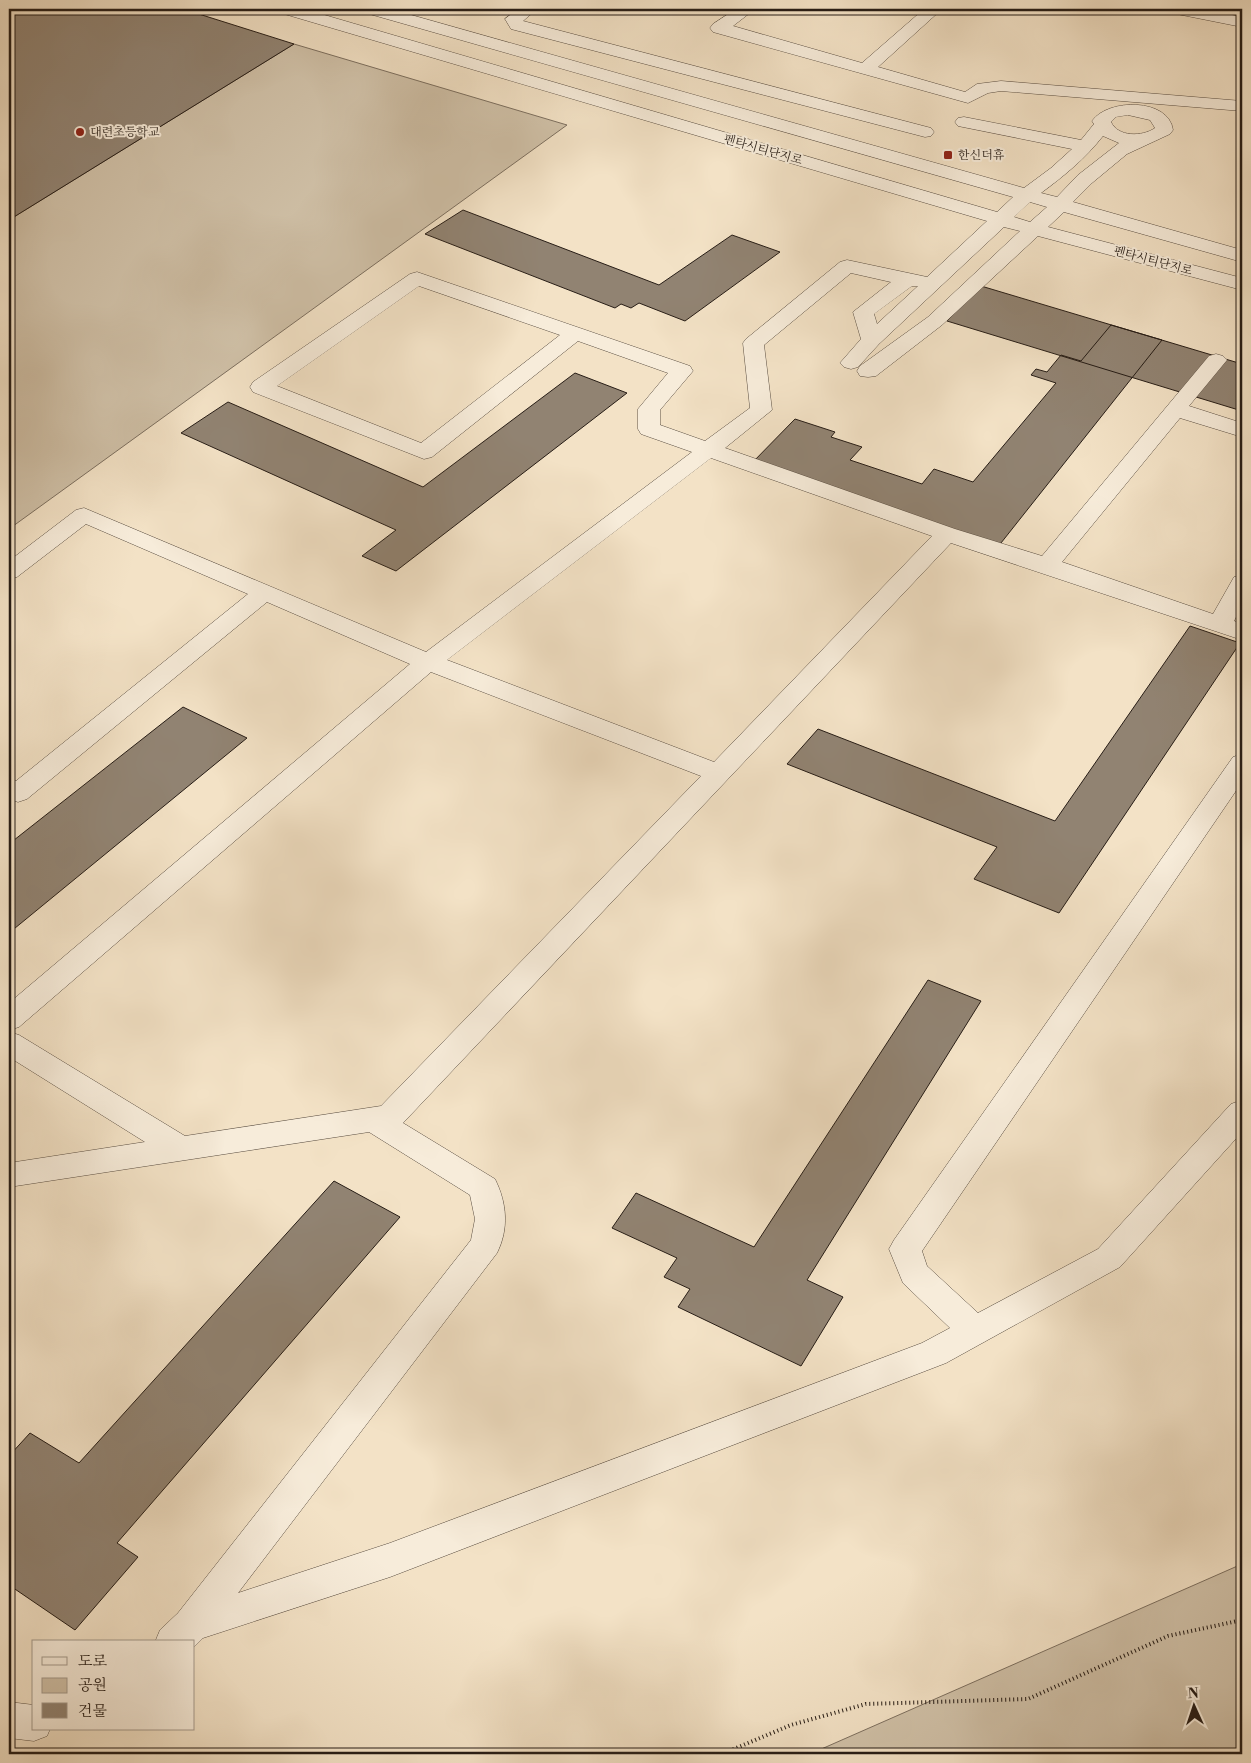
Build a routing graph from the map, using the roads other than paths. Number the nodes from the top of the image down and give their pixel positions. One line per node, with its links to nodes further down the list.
1 (286, 9): 17 (street, 펜타시티단지로)
2 (372, 9): 15 (street, 펜타시티단지로)
3 (528, 9): 12 (street)
4 (747, 9): 8 (street)
5 (934, 9): 8 (street)
6 (1178, 9): 7 (street)
7 (1242, 22)
8 (865, 69): 9 (street)
9 (1242, 106)
10 (964, 122): 14 (street)
11 (1102, 126): 13 (street); 13 (street); 14 (street)
12 (925, 132)
13 (1140, 139): 16 (street)
14 (1086, 146): 15 (street)
15 (1025, 196): 16 (street, 펜타시티단지로); 17 (street)
16 (1060, 205): 18 (street); 19 (street, 펜타시티단지로)
17 (1001, 220): 18 (street, 펜타시티단지로); 21 (street)
18 (1033, 229): 22 (street, 펜타시티단지로); 24 (street)
19 (1242, 256)
20 (907, 280): 21 (street); 24 (street); 28 (street)
21 (938, 280): 24 (street)
22 (1242, 284)
23 (574, 334): 23 (street); 28 (street)
24 (872, 340)
25 (1216, 360): 26 (street)
26 (1175, 409): 27 (street); 30 (street)
27 (1242, 430)
28 (710, 450): 29 (street); 35 (street)
29 (946, 534): 30 (street); 37 (street)
30 (1047, 565): 34 (street)
31 (9, 572): 33 (street)
32 (1242, 582): 34 (street)
33 (265, 592): 35 (street); 38 (street)
34 (1231, 628)
35 (428, 662): 37 (street); 39 (street)
36 (1242, 763): 45 (street)
37 (719, 773): 42 (street)
38 (9, 788)
39 (9, 1019)
40 (9, 1043): 43 (street)
41 (1242, 1112): 45 (street)
42 (374, 1120): 43 (street); 46 (street)
43 (181, 1149): 44 (street)
44 (9, 1175)
45 (976, 1331): 46 (street)
46 (182, 1633)
47 (9, 1720): 48 (street)
48 (32, 1723)

